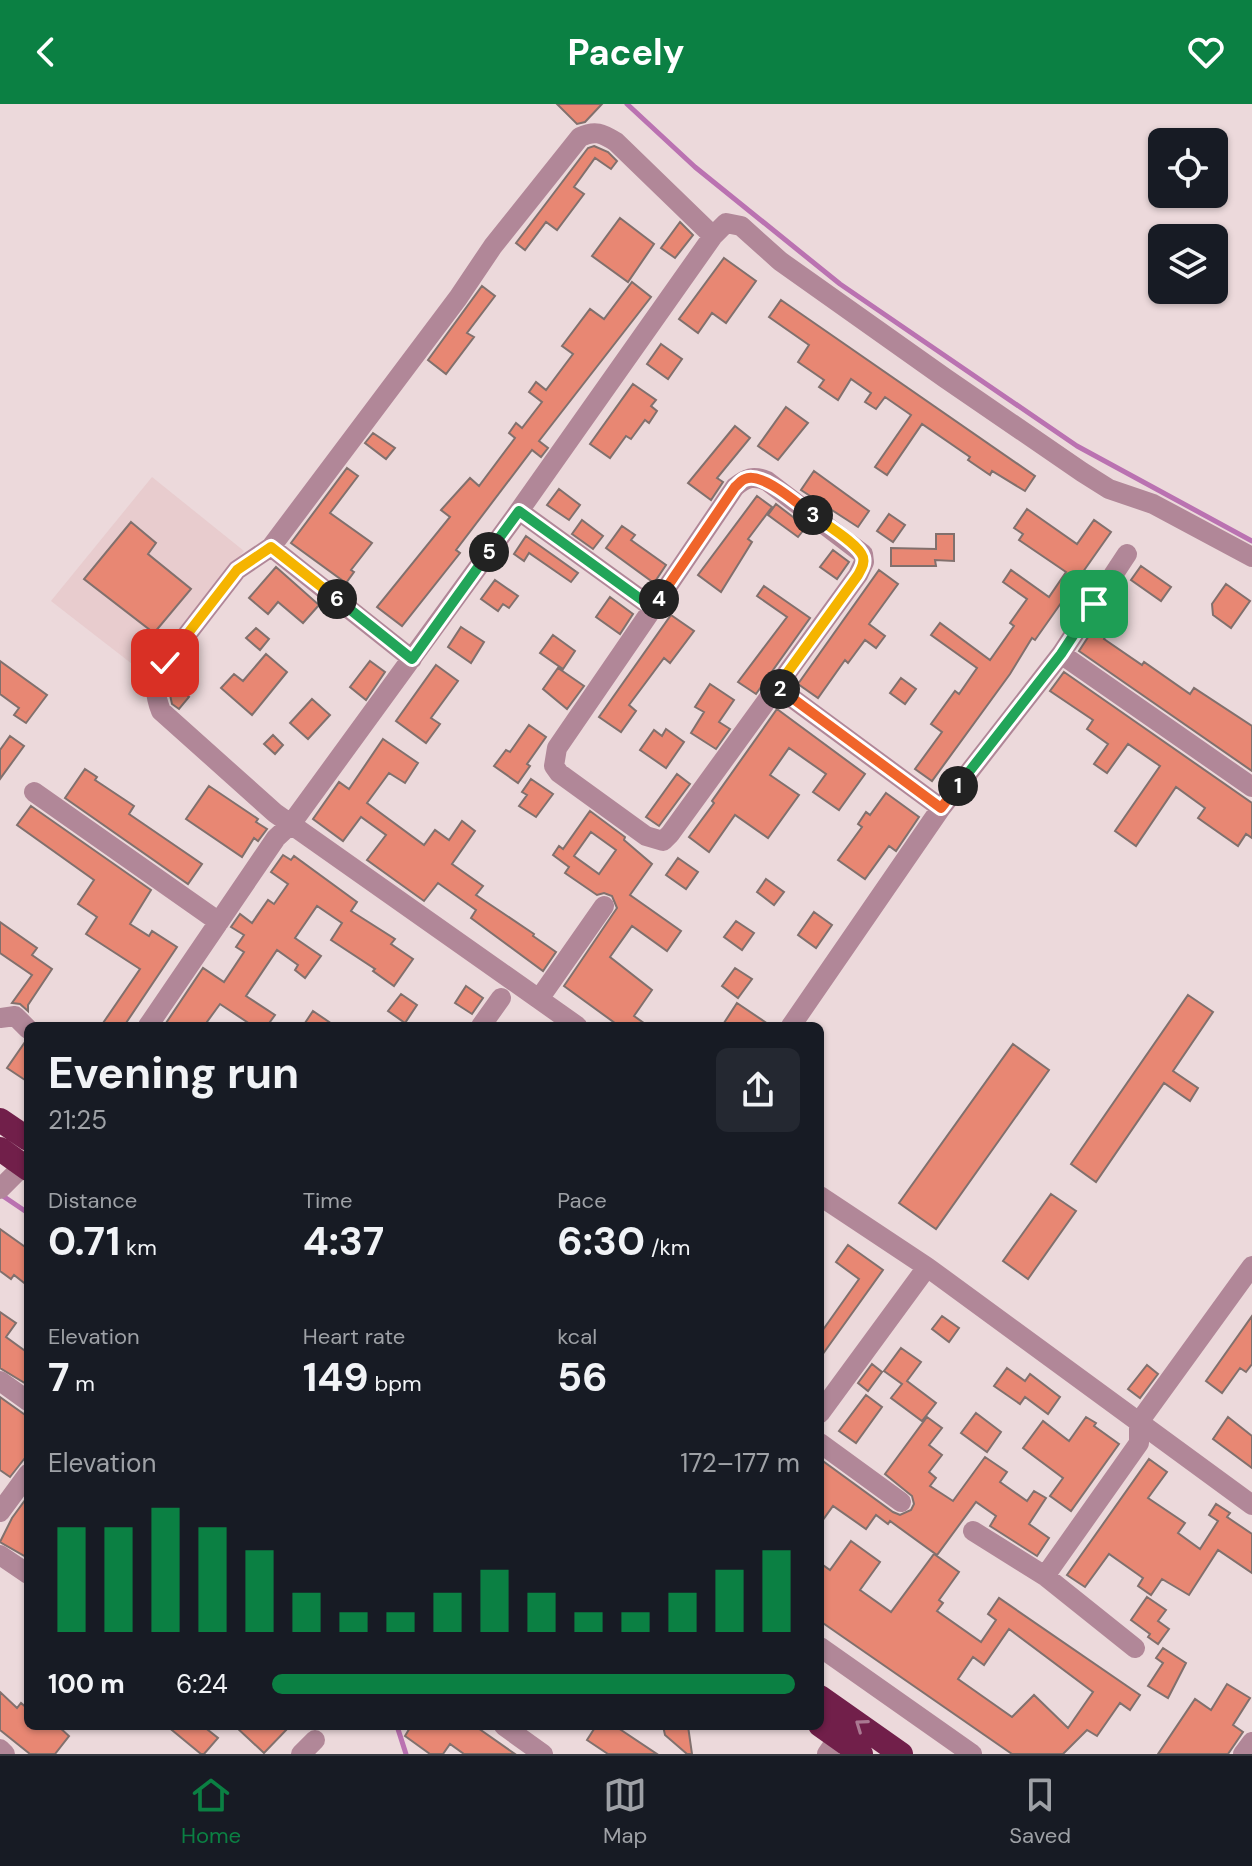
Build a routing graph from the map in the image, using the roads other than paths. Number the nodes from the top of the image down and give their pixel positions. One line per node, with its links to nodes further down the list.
1 (713, 236): 2 (street); 3 (street); 5 (street)
2 (519, 511): 6 (street); 8 (street)
3 (271, 547): 8 (street); 13 (street)
4 (1127, 554): 7 (street)
5 (1252, 557)
6 (653, 608): 9 (street); 9 (street)
7 (1061, 654): 10 (street); 12 (street)
8 (412, 659): 13 (street)
9 (777, 687): 12 (street)
10 (1252, 787)
11 (34, 792): 15 (street)
12 (941, 808): 22 (street)
13 (291, 824): 15 (street); 17 (street)
14 (604, 906): 17 (street)
15 (219, 922): 19 (street)
16 (501, 998): 20 (street)
17 (539, 999): 21 (street)
18 (0, 1018): 23 (street)
19 (151, 1022)
20 (484, 1022)
21 (571, 1022)
22 (794, 1022)
23 (24, 1025)
24 (0, 1120): 25 (highway)
25 (24, 1136)
26 (0, 1149): 27 (highway)
27 (24, 1166)
28 (24, 1168): 29 (street)
29 (1, 1188)
30 (824, 1199): 32 (street)
31 (1252, 1266): 36 (street)
32 (927, 1267): 35 (street); 36 (street)
33 (0, 1381): 34 (street)
34 (24, 1398)
35 (824, 1408)
36 (1139, 1422): 40 (street); 45 (street)
37 (824, 1446): 39 (street)
38 (24, 1479): 41 (street)
39 (901, 1502)
40 (1252, 1505)
41 (0, 1512)
42 (973, 1531): 45 (street)
43 (0, 1555): 44 (street)
44 (24, 1571)
45 (1045, 1576): 46 (street)
46 (1135, 1648)
47 (824, 1650): 57 (street)
48 (824, 1700): 56 (highway, one-way to 48)
49 (510, 1730): 54 (street)
50 (828, 1739): 55 (highway)
51 (1252, 1742): 58 (street)
52 (0, 1749): 53 (street)
53 (5, 1754)
54 (543, 1754)
55 (861, 1754)
56 (901, 1754)
57 (972, 1754)
58 (1243, 1754)

